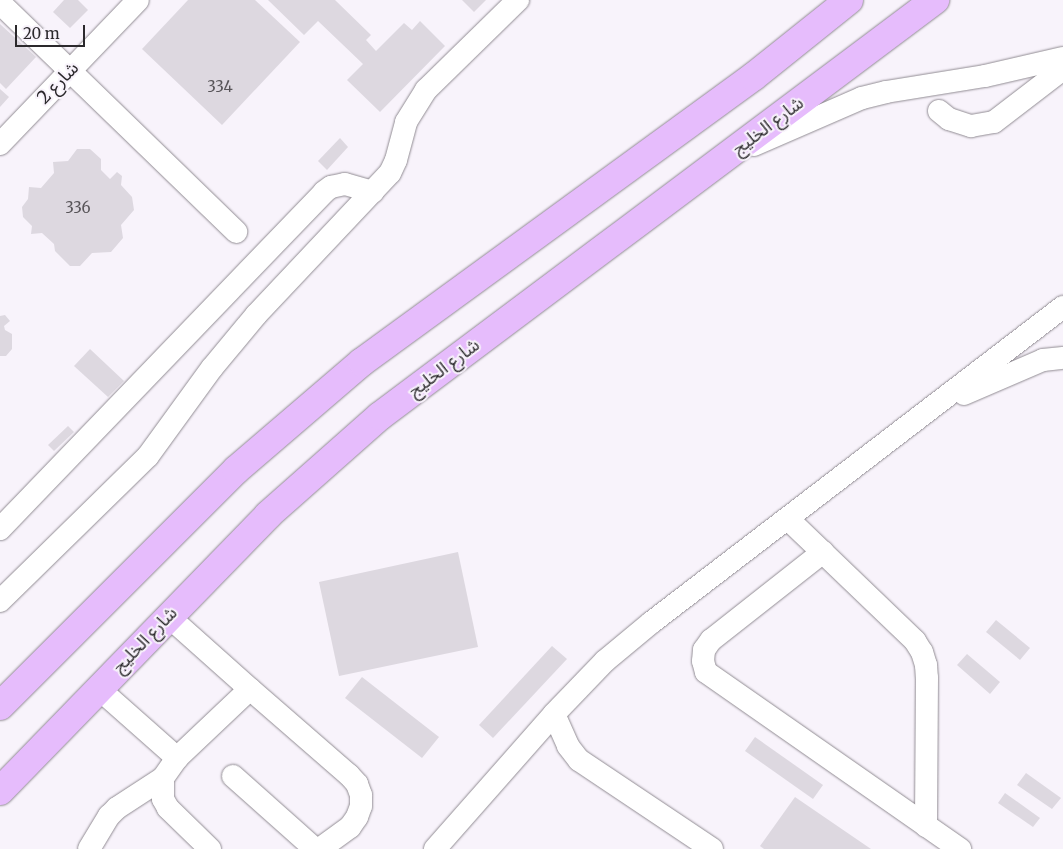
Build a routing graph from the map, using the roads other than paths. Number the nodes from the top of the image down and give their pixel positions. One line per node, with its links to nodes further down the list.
1 (138, 0): 9 (street, شارع 2)
2 (518, 0): 14 (street)
3 (818, 0): 10 (main road)
4 (849, 0): 10 (main road)
5 (934, 0): 13 (main road, شارع الخليج)
6 (0, 3): 9 (street)
7 (1063, 58): 13 (street)
8 (1063, 68): 11 (street)
9 (71, 70): 12 (street, شارع 2); 15 (street)
10 (753, 77): 28 (main road)
11 (939, 111)
12 (0, 144)
13 (732, 154): 25 (main road, شارع الخليج)
14 (373, 192): 16 (street); 18 (street)
15 (236, 232)
16 (230, 290): 18 (street); 22 (street)
17 (1063, 307): 20 (street)
18 (256, 315): 24 (street)
19 (1063, 358): 20 (street)
20 (928, 411): 21 (street)
21 (788, 518): 23 (street); 29 (street)
22 (0, 529)
23 (823, 552): 34 (street); 34 (street)
24 (0, 601)
25 (168, 616): 26 (main road, شارع الخليج); 27 (street)
26 (98, 688): 30 (street); 33 (main road, شارع الخليج)
27 (250, 689): 30 (street); 38 (street)
28 (0, 706)
29 (554, 714): 39 (street); 40 (street)
30 (177, 758): 32 (street)
31 (233, 776): 37 (street)
32 (163, 778): 35 (street); 36 (street)
33 (0, 791)
34 (926, 826): 41 (street)
35 (201, 846)
36 (89, 849)
37 (315, 849)
38 (320, 849)
39 (435, 849)
40 (712, 849)
41 (960, 849)

